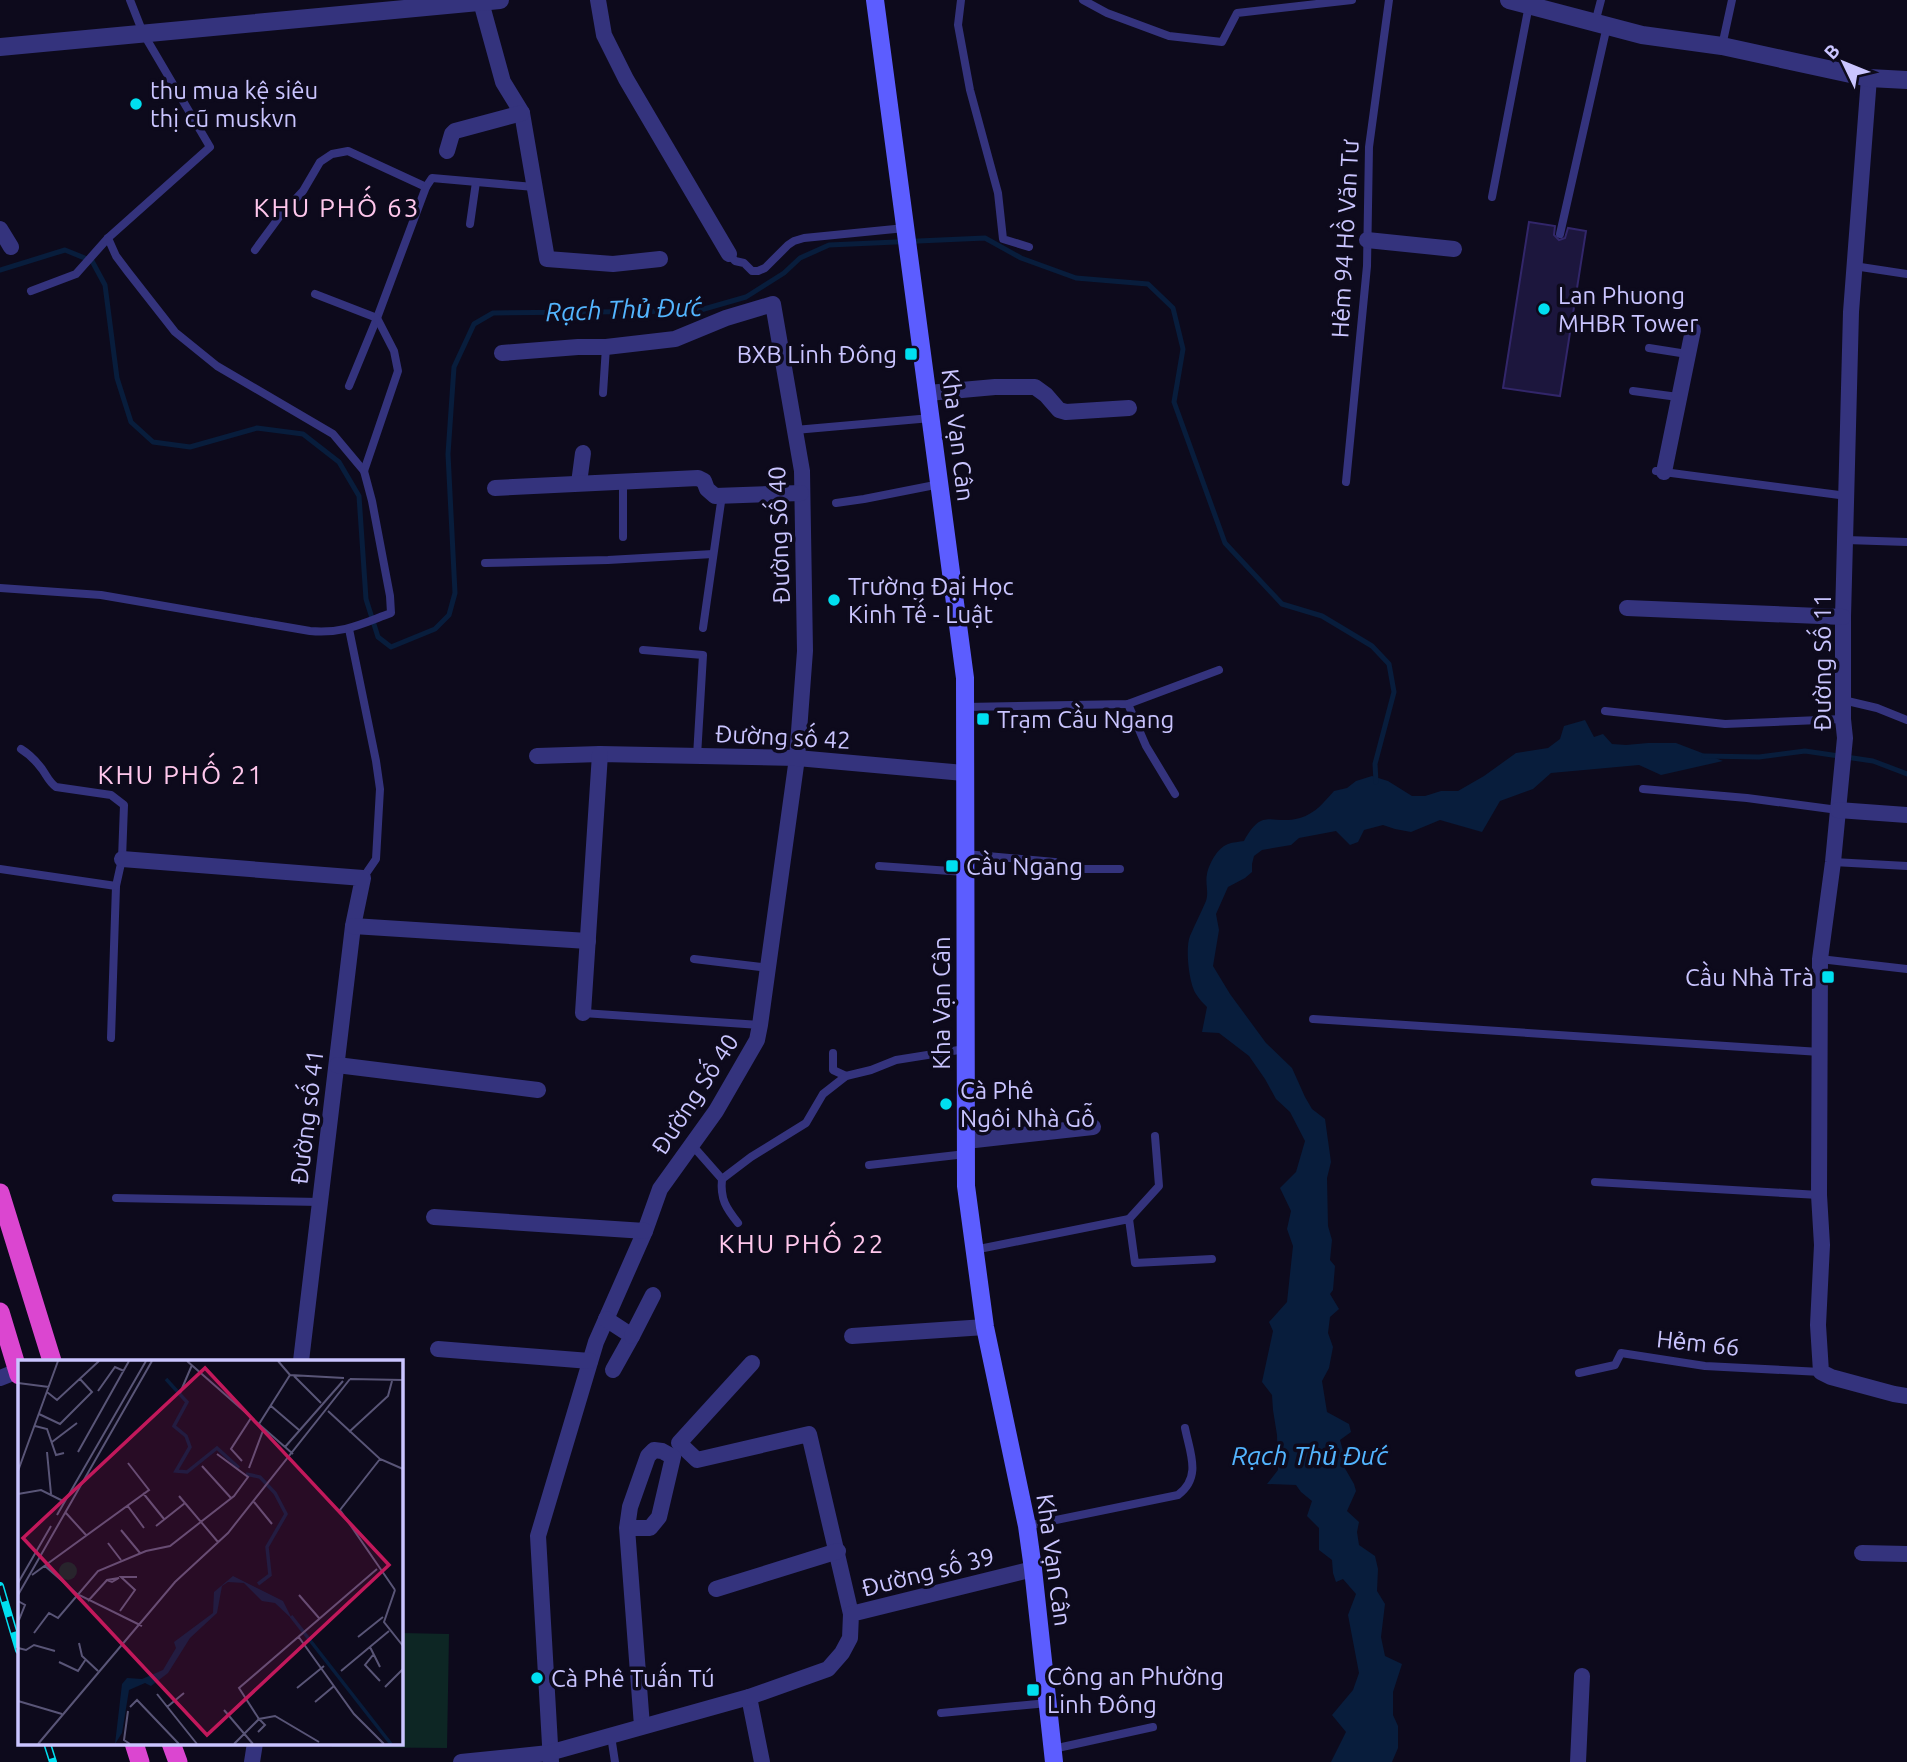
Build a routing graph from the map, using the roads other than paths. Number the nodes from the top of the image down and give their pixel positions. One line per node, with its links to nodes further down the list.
1 (130, 0): 15 (lane)
2 (500, 0): 12 (street)
3 (598, 0): 36 (street)
4 (875, 0): 27 (main road)
5 (961, 0): 33 (lane)
6 (1083, 0): 7 (lane)
7 (1353, 0)
8 (1389, 0): 31 (lane, Hẻm 94 Hồ Văn Tư)
9 (1508, 0): 13 (street)
10 (1601, 0): 14 (lane)
11 (1732, 0): 17 (lane)
12 (481, 2): 15 (street); 20 (street)
13 (1529, 5): 14 (street); 25 (lane)
14 (1601, 24): 17 (street); 29 (lane)
15 (143, 33): 16 (street); 30 (lane)
16 (0, 47)
17 (1722, 47): 18 (street)
18 (1869, 78): 19 (street); 38 (street, Đường Số 11)
19 (1907, 80)
20 (522, 113): 21 (street); 24 (street)
21 (447, 151)
22 (476, 182): 23 (lane); 24 (lane); 26 (lane)
23 (426, 187): 35 (lane); 42 (lane)
24 (534, 187): 37 (street)
25 (1492, 197)
26 (470, 224)
27 (905, 228): 36 (lane); 51 (main road, Kha Vạn Cân)
28 (0, 229): 32 (street)
29 (1560, 234)
30 (107, 238): 40 (lane); 57 (lane)
31 (1367, 240): 34 (street); 60 (lane, Hẻm 94 Hồ Văn Tư)
32 (12, 247)
33 (1029, 247)
34 (1454, 249)
35 (255, 250)
36 (729, 254)
37 (660, 259)
38 (1854, 266): 39 (lane); 66 (street, Đường Số 11)
39 (1907, 274)
40 (31, 291)
41 (315, 294): 42 (lane)
42 (377, 318): 48 (lane); 57 (lane)
43 (1693, 330): 47 (street)
44 (606, 347): 46 (street); 50 (lane); 55 (street, Đường Số 40)
45 (1649, 348): 47 (lane)
46 (502, 353)
47 (1687, 354): 52 (street)
48 (349, 386)
49 (1633, 391): 52 (lane)
50 (603, 393)
51 (928, 393): 53 (street); 54 (main road, Kha Vạn Cân)
52 (1678, 397): 58 (street)
53 (1129, 408)
54 (932, 418): 55 (lane); 62 (main road, Kha Vạn Cân)
55 (795, 430): 64 (street, Đường Số 40)
56 (583, 453): 61 (street)
57 (364, 471): 77 (lane)
58 (1660, 472): 66 (lane)
59 (623, 481): 61 (street); 65 (street); 68 (lane)
60 (1346, 482)
61 (579, 483): 63 (street)
62 (940, 484): 67 (lane); 82 (main road, Kha Vạn Cân)
63 (495, 488)
64 (802, 494): 65 (street); 90 (street, Đường Số 40)
65 (722, 495): 71 (lane)
66 (1847, 496): 69 (street, Đường Số 11)
67 (836, 503)
68 (624, 537)
69 (1846, 540): 70 (lane); 75 (street, Đường Số 11)
70 (1907, 542)
71 (713, 554): 72 (lane); 76 (lane)
72 (485, 563)
73 (0, 588): 77 (lane)
74 (1627, 608): 75 (street)
75 (1843, 617): 80 (street, Đường Số 11)
76 (704, 628)
77 (349, 629): 103 (lane)
78 (642, 650): 89 (lane)
79 (1219, 670): 81 (lane)
80 (1843, 699): 84 (street, Đường Số 11); 85 (lane)
81 (1128, 704): 82 (lane); 93 (lane)
82 (965, 707): 91 (main road, Kha Vạn Cân)
83 (1605, 711): 84 (lane)
84 (1843, 719): 94 (street, Đường Số 11)
85 (1907, 720)
86 (21, 749): 96 (lane)
87 (600, 754): 88 (street, Đường số 42); 89 (street, Đường số 42); 106 (street)
88 (537, 756)
89 (697, 756): 90 (street, Đường số 42)
90 (797, 758): 91 (street, Đường số 42); 109 (street, Đường Số 40)
91 (964, 774): 98 (main road, Kha Vạn Cân)
92 (1643, 789): 94 (lane)
93 (1175, 794)
94 (1838, 806): 95 (street); 97 (street, Đường Số 11)
95 (1907, 816)
96 (122, 859): 103 (street); 104 (lane)
97 (1833, 862): 100 (lane); 108 (street, Đường Số 11)
98 (965, 863): 99 (lane); 101 (lane); 115 (main road, Kha Vạn Cân)
99 (879, 866)
100 (1907, 866)
101 (1120, 869)
102 (0, 870): 104 (lane)
103 (363, 878): 105 (street, Đường số 41)
104 (116, 886): 114 (lane)
105 (353, 926): 106 (street); 118 (street, Đường số 41)
106 (589, 941): 111 (street)
107 (694, 959): 109 (lane)
108 (1820, 959): 110 (lane); 116 (street, Đường Số 11)
109 (769, 968): 113 (street, Đường Số 40)
110 (1907, 969)
111 (583, 1013): 113 (lane)
112 (1313, 1019): 116 (lane)
113 (760, 1025): 123 (street, Đường Số 40)
114 (111, 1038)
115 (965, 1049): 119 (lane); 124 (main road, Kha Vạn Cân)
116 (1820, 1052): 129 (street, Đường Số 11)
117 (833, 1053): 119 (lane)
118 (337, 1065): 120 (street); 131 (street, Đường số 41)
119 (846, 1076): 126 (lane)
120 (538, 1090)
121 (1093, 1127): 124 (street)
122 (1155, 1136): 133 (lane)
123 (692, 1145): 126 (lane); 135 (street, Đường Số 40)
124 (966, 1148): 125 (lane); 136 (main road, Kha Vạn Cân)
125 (869, 1164)
126 (722, 1179): 134 (lane)
127 (1595, 1182): 129 (lane)
128 (0, 1193): 145 (highway)
129 (1819, 1195): 150 (street, Đường Số 11)
130 (116, 1198): 131 (lane)
131 (320, 1202): 146 (street, Đường số 41)
132 (434, 1217): 135 (street)
133 (1129, 1219): 136 (lane); 137 (lane)
134 (738, 1223)
135 (645, 1231): 140 (street, Đường Số 40)
136 (974, 1250): 141 (main road, Kha Vạn Cân)
137 (1212, 1259)
138 (653, 1295): 142 (street)
139 (0, 1312): 152 (highway)
140 (606, 1319): 142 (street); 147 (street, Đường Số 40)
141 (985, 1328): 143 (street); 155 (main road, Kha Vạn Cân)
142 (632, 1336): 149 (street)
143 (852, 1336)
144 (438, 1349): 147 (street)
145 (52, 1360)
146 (300, 1360)
147 (590, 1361): 174 (street, Đường Số 40)
148 (752, 1363): 157 (street)
149 (613, 1370)
150 (1821, 1372): 151 (lane, Hẻm 66); 153 (street)
151 (1580, 1373)
152 (12, 1375)
153 (1907, 1395)
154 (1185, 1428): 155 (lane)
155 (1027, 1526): 160 (main road, Kha Vạn Cân)
156 (627, 1528): 156 (street); 167 (street)
157 (838, 1552): 161 (street); 162 (street)
158 (1862, 1553): 159 (street)
159 (1907, 1554)
160 (1033, 1570): 162 (street, Đường số 39); 165 (main road, Kha Vạn Cân)
161 (716, 1589)
162 (851, 1614): 164 (street, Đường số 39)
163 (1582, 1676): 181 (street)
164 (749, 1697): 167 (street, Đường số 39); 180 (street)
165 (1048, 1703): 166 (lane); 173 (main road, Kha Vạn Cân)
166 (941, 1713)
167 (642, 1726): 169 (street, Đường số 39)
168 (1153, 1727): 173 (lane)
169 (611, 1736): 174 (street, Đường số 39); 179 (lane)
170 (134, 1744): 175 (highway)
171 (171, 1744): 176 (highway)
172 (255, 1744): 177 (street)
173 (1053, 1755)
174 (550, 1758): 178 (street)
175 (140, 1762)
176 (177, 1762)
177 (252, 1762)
178 (461, 1762)
179 (615, 1762)
180 (762, 1762)
181 (1578, 1762)

